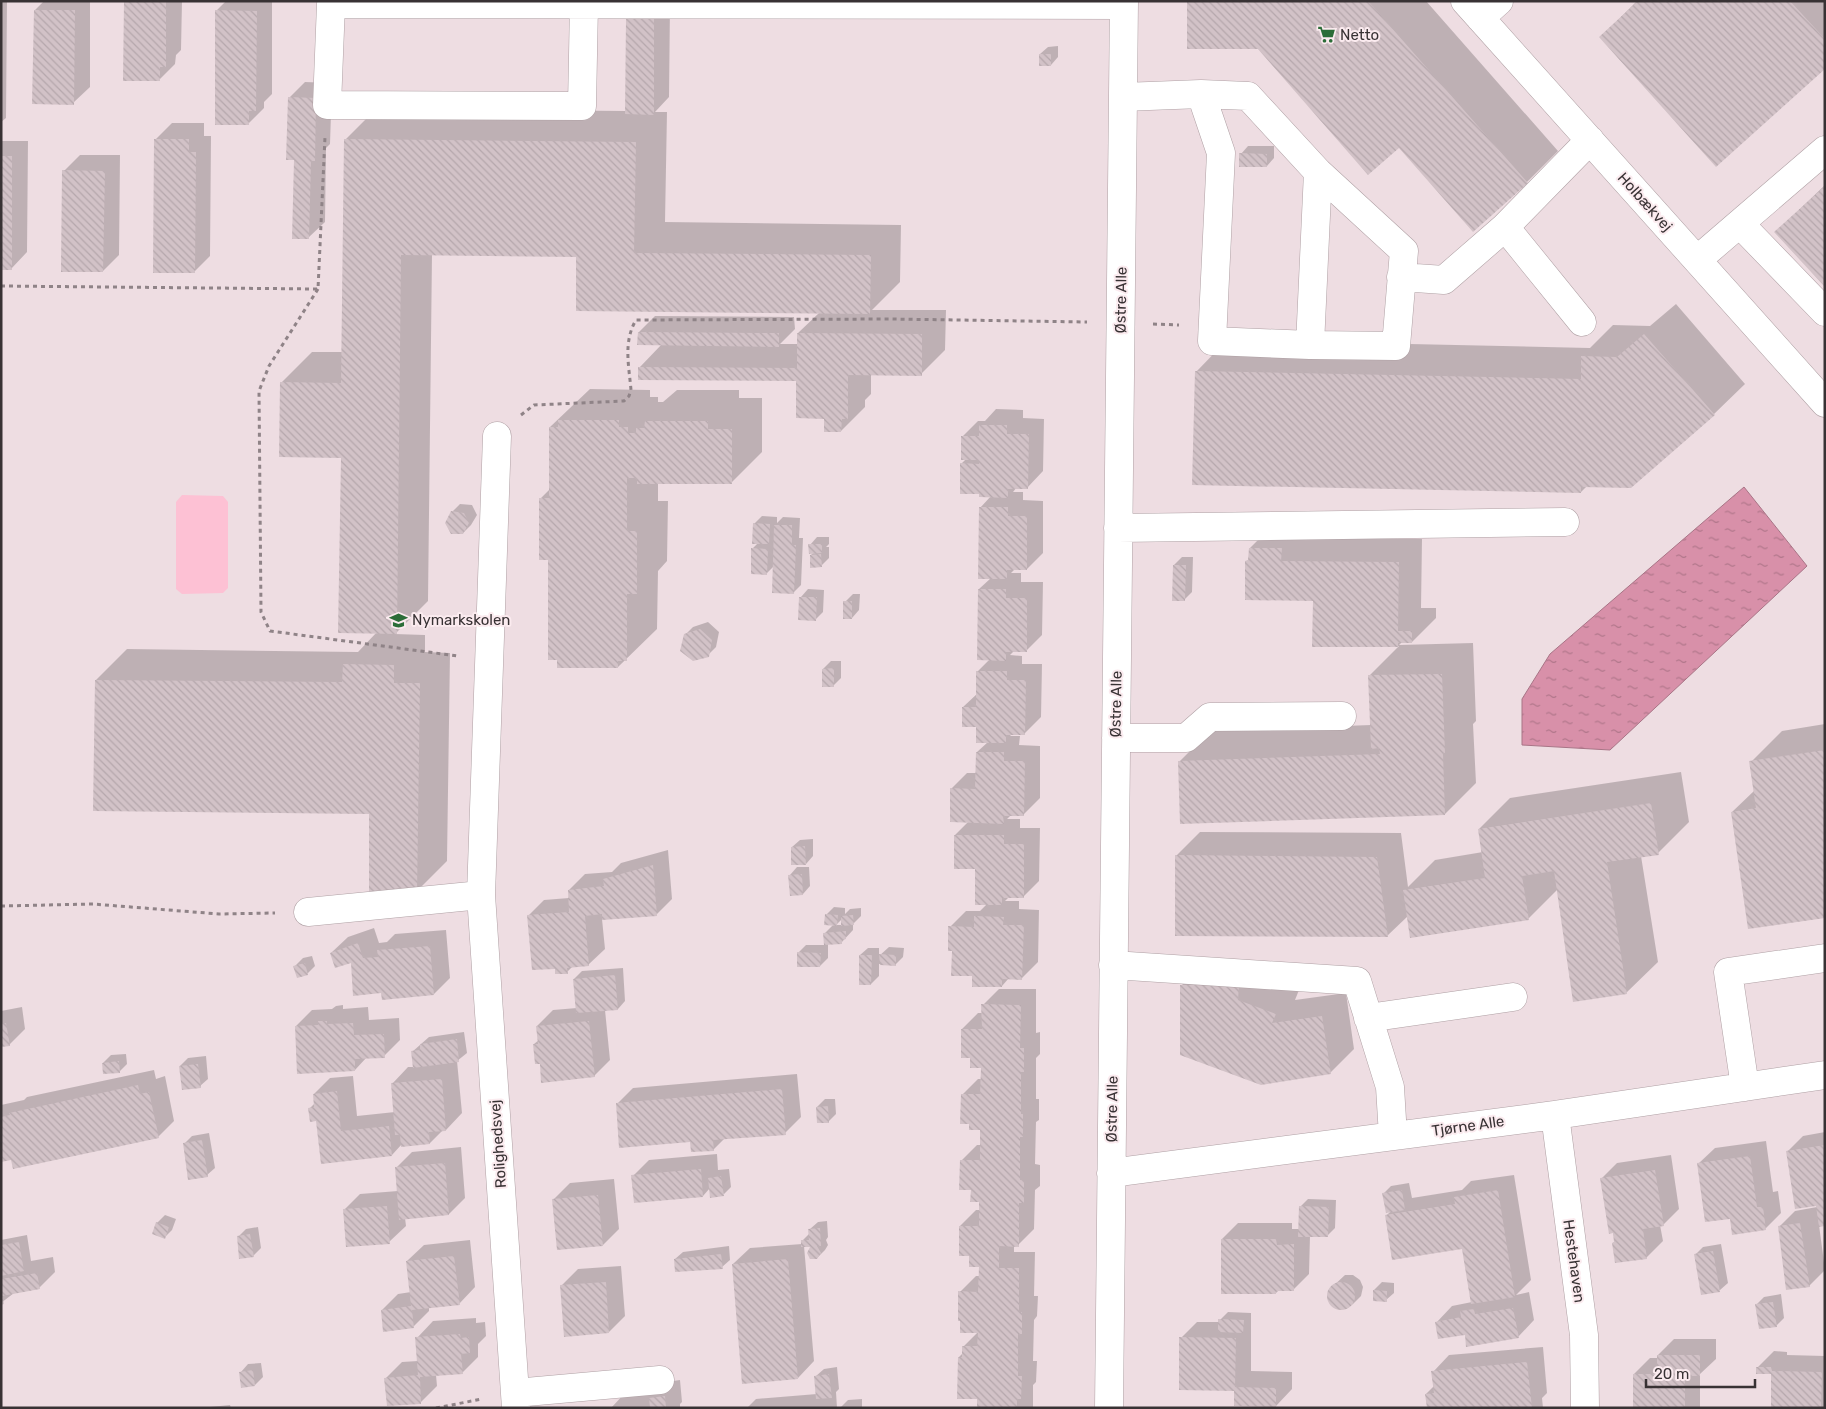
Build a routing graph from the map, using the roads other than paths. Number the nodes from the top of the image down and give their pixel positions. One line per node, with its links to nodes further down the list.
1 (1124, 3): 2 (street); 5 (street, Østre Alle)
2 (584, 4): 2 (street)
3 (1482, 7): 6 (street, Holbækvej)
4 (1201, 94): 5 (street); 8 (street); 15 (street)
5 (1124, 97): 19 (street, Østre Alle)
6 (1590, 140): 10 (street); 11 (street, Holbækvej)
7 (1825, 150): 9 (street)
8 (1318, 172): 12 (street); 15 (street)
9 (1740, 224): 11 (street); 13 (street)
10 (1505, 227): 12 (street); 14 (street)
11 (1697, 260): 16 (street, Holbækvej)
12 (1401, 277): 15 (street)
13 (1825, 312)
14 (1582, 322)
15 (1310, 345)
16 (1825, 403)
17 (497, 436): 22 (street, Rolighedsvej)
18 (1565, 522): 19 (street)
19 (1118, 528): 21 (street, Østre Alle)
20 (1342, 716): 21 (street)
21 (1116, 738): 25 (street, Østre Alle)
22 (482, 895): 23 (street); 34 (street, Rolighedsvej)
23 (308, 912)
24 (1825, 958): 29 (street)
25 (1113, 965): 27 (street); 32 (street, Østre Alle)
26 (1513, 997): 27 (street)
27 (1368, 1018): 31 (street)
28 (1825, 1075): 29 (street, Tjørne Alle)
29 (1744, 1087): 30 (street, Tjørne Alle)
30 (1555, 1115): 31 (street, Tjørne Alle); 36 (street, Hestehaven)
31 (1393, 1136): 32 (street, Tjørne Alle)
32 (1111, 1173): 35 (street, Østre Alle)
33 (660, 1380): 34 (street)
34 (516, 1400)
35 (1109, 1408)
36 (1585, 1408)

